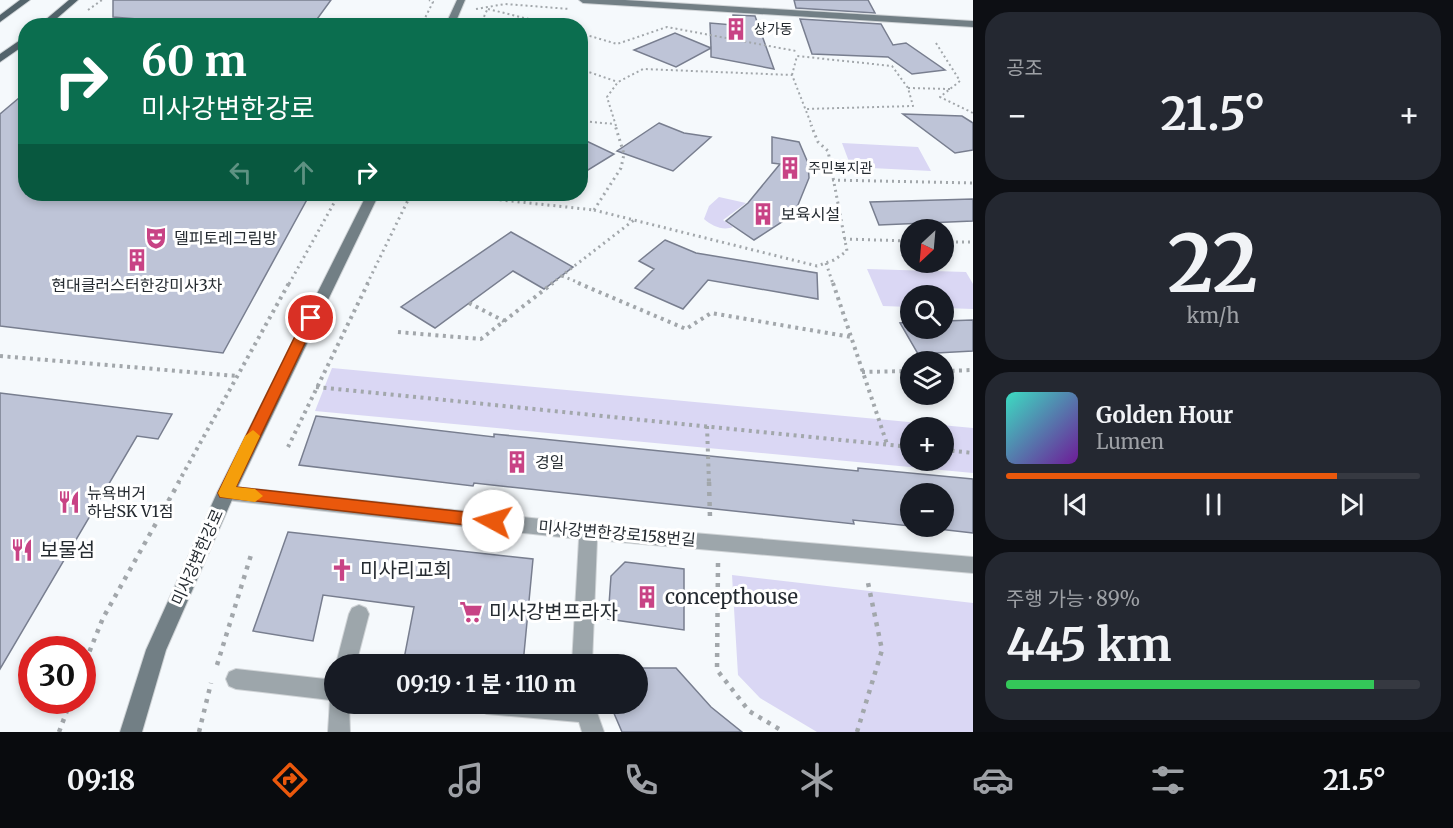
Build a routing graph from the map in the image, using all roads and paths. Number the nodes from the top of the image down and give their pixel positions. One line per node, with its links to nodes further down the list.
1 (26, 0): 13 (main road)
2 (74, 0): 8 (main road)
3 (429, 0): 9 (path)
4 (461, 0): 10 (street)
5 (501, 0): 7 (path)
6 (583, 0): 14 (street)
7 (488, 9): 11 (path); 12 (path)
8 (52, 18)
9 (425, 18)
10 (453, 18)
11 (484, 18)
12 (525, 18)
13 (0, 20)
14 (973, 24)
15 (588, 35): 18 (path)
16 (936, 43): 24 (path)
17 (18, 45): 19 (main road)
18 (796, 51)
19 (0, 58)
20 (588, 72): 22 (path)
21 (792, 75): 22 (path); 23 (path); 25 (path)
22 (618, 82): 28 (path)
23 (909, 88): 24 (path); 25 (path)
24 (951, 89): 26 (path)
25 (805, 109): 29 (path)
26 (973, 113)
27 (588, 122): 28 (path)
28 (615, 124): 35 (path)
29 (832, 180): 30 (path); 37 (path)
30 (973, 183)
31 (335, 201): 52 (path)
32 (370, 201): 60 (street, 미사강변한강로)
33 (408, 201): 53 (path)
34 (511, 201): 35 (path)
35 (594, 210): 36 (path)
36 (634, 220): 41 (path); 42 (path)
37 (844, 239): 38 (path); 41 (path)
38 (900, 241)
39 (954, 242): 40 (path)
40 (973, 242)
41 (826, 263): 46 (path)
42 (562, 276): 44 (path); 46 (path)
43 (470, 303): 44 (path)
44 (504, 321): 45 (path)
45 (398, 332)
46 (851, 337): 51 (path)
47 (0, 356): 52 (path)
48 (973, 370): 50 (path)
49 (900, 371): 51 (path)
50 (954, 371)
51 (862, 372): 55 (path)
52 (237, 376): 68 (path)
53 (316, 387): 54 (path); 57 (path)
54 (707, 426): 55 (path); 61 (path)
55 (887, 444): 56 (path)
56 (900, 446)
57 (288, 447)
58 (954, 451): 59 (path)
59 (973, 453)
60 (226, 493): 62 (street, 미사강변한강로158번길); 78 (street, 미사강변한강로)
61 (710, 518)
62 (588, 532): 65 (street, 미사강변한강로158번길); 70 (street)
63 (251, 555): 79 (path)
64 (718, 561): 81 (path)
65 (973, 565)
66 (867, 579): 82 (path)
67 (358, 614): 69 (street)
68 (96, 636)
69 (348, 654)
70 (582, 654)
71 (236, 679): 72 (street)
72 (324, 689)
73 (66, 714): 77 (path)
74 (339, 714): 80 (street)
75 (571, 714): 76 (street)
76 (588, 716)
77 (59, 732)
78 (131, 732)
79 (199, 732)
80 (339, 732)
81 (784, 732)
82 (857, 732)

